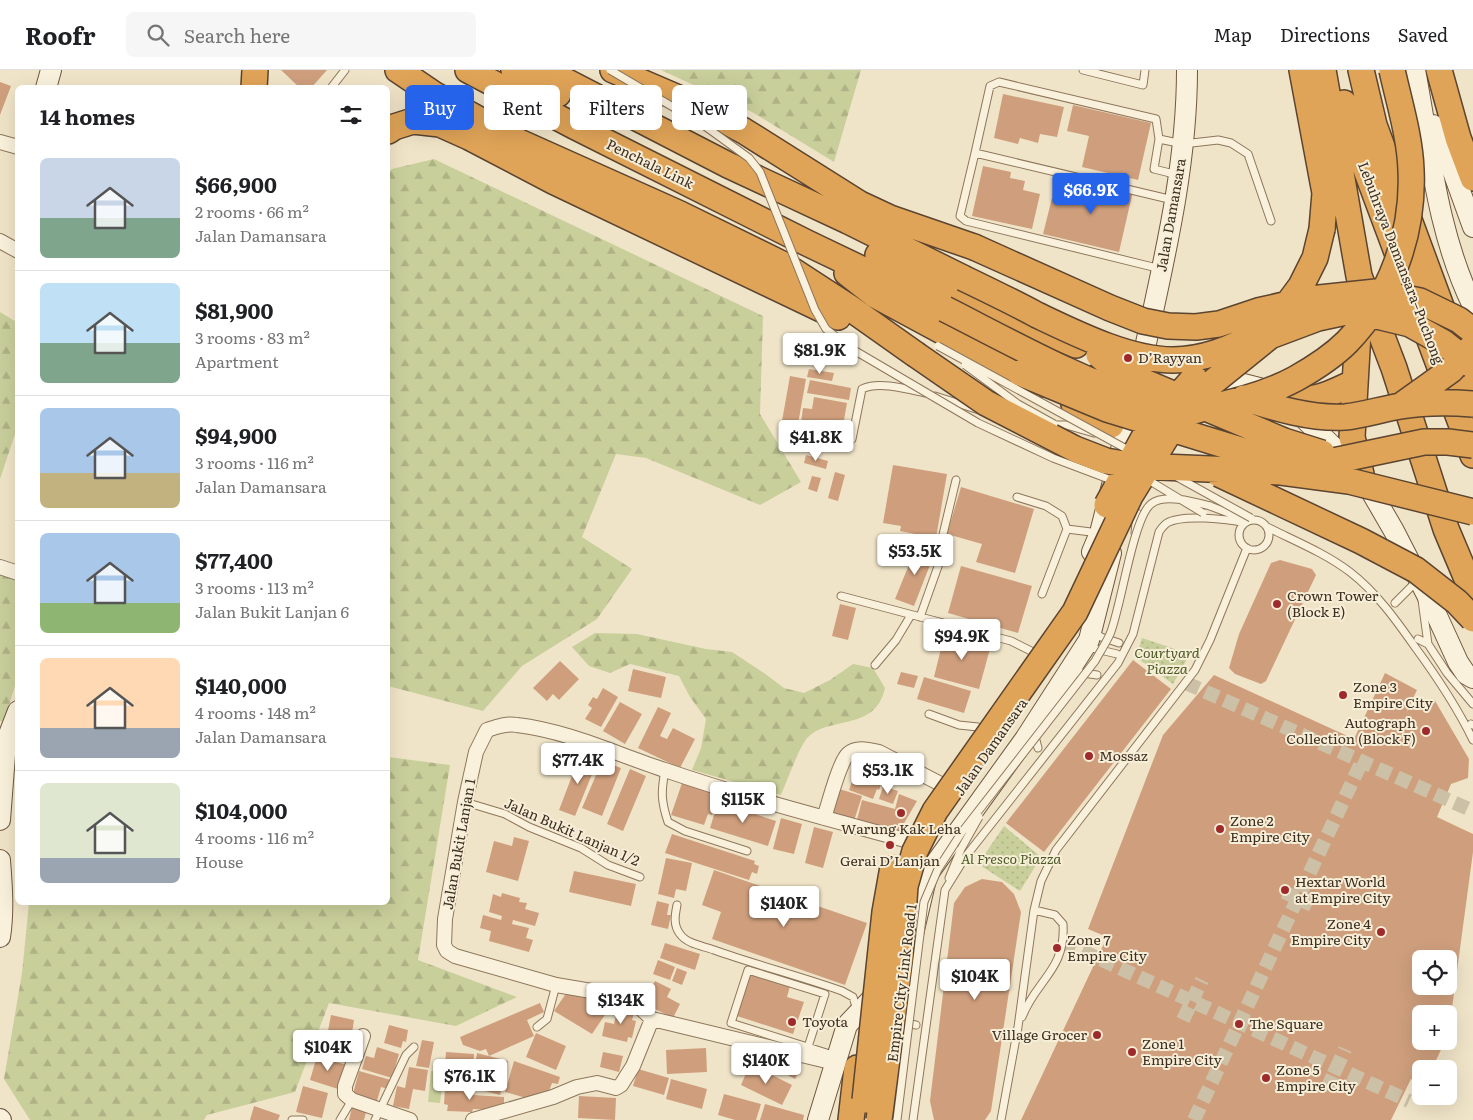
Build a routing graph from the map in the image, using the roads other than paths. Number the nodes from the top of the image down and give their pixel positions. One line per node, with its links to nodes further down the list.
1 (51, 70): 21 (street)
2 (255, 70): 22 (highway)
3 (345, 70): 23 (lane)
4 (398, 70): 48 (highway, bridge)
5 (514, 70): 38 (highway, Penchala Link)
6 (612, 70): 43 (highway, bridge); 75 (lane, bridge)
7 (1083, 70): 20 (lane)
8 (1116, 70): 20 (lane)
9 (1145, 70): 20 (lane)
10 (1187, 70): 28 (street, Jalan Damansara)
11 (1302, 70): 31 (highway, bridge)
12 (1323, 70): 42 (highway)
13 (1336, 70): 65 (highway, Lebuhraya Damansara–Puchong)
14 (1361, 70): 55 (highway, Lebuhraya Damansara–Puchong)
15 (1392, 70): 45 (highway, bridge)
16 (1415, 70): 24 (street)
17 (1439, 70): 34 (highway)
18 (547, 71): 31 (highway)
19 (470, 72): 32 (highway, Penchala Link)
20 (1115, 78)
21 (47, 85)
22 (254, 85)
23 (334, 85)
24 (1420, 98): 37 (street); 44 (street)
25 (390, 130): 48 (highway, bridge)
26 (1159, 138): 28 (lane); 30 (lane); 33 (lane)
27 (0, 142): 29 (street)
28 (1183, 144): 33 (street, Jalan Damansara); 36 (lane)
29 (15, 147)
30 (975, 153): 35 (lane); 41 (lane)
31 (728, 165): 38 (highway, bridge)
32 (668, 173): 38 (highway, Penchala Link); 45 (highway)
33 (1179, 175): 35 (street, Jalan Damansara)
34 (1473, 178)
35 (1175, 201): 41 (street, Jalan Damansara)
36 (1271, 221)
37 (1473, 227)
38 (813, 234): 45 (highway)
39 (0, 241): 40 (street)
40 (15, 249)
41 (1162, 269): 50 (street, Jalan Damansara)
42 (1359, 276): 54 (highway); 80 (highway)
43 (1310, 299): 46 (highway, bridge); 147 (highway, bridge)
44 (1473, 306)
45 (944, 320): 49 (highway); 53 (highway); 60 (lane, bridge); 71 (lane, bridge)
46 (1473, 331)
47 (1473, 346): 58 (highway, bridge)
48 (915, 354): 69 (highway, bridge)
49 (1099, 355): 58 (highway, bridge); 69 (highway, bridge)
50 (1143, 359): 52 (street); 59 (street, Jalan Damansara); 62 (street, Jalan Damansara)
51 (1473, 366): 149 (highway, bridge)
52 (1190, 370): 56 (street); 59 (street)
53 (1020, 373): 63 (highway, bridge); 86 (highway, bridge)
54 (1355, 382): 56 (highway); 66 (highway)
55 (1473, 393)
56 (1280, 395): 66 (street)
57 (1473, 404): 58 (highway, bridge)
58 (1400, 406)
59 (1148, 414): 87 (street, Jalan Damansara)
60 (1069, 433)
61 (852, 439): 62 (lane)
62 (1124, 442): 74 (street, Jalan Damansara)
63 (1473, 445)
64 (1094, 448): 70 (lane, bridge)
65 (1473, 455)
66 (1361, 474): 79 (street)
67 (956, 480): 85 (lane)
68 (1017, 497): 73 (lane)
69 (1473, 512)
70 (1203, 513)
71 (1249, 520): 72 (lane); 75 (lane, Empire City Link Road 1, bridge); 76 (lane); 119 (lane)
72 (1267, 527): 76 (lane); 104 (lane)
73 (1067, 529): 74 (lane); 81 (lane)
74 (1100, 534): 92 (street, Jalan Damansara)
75 (1135, 538): 108 (lane, Empire City Link Road 1, bridge)
76 (1247, 548): 121 (lane)
77 (0, 567): 78 (street)
78 (15, 572)
79 (1420, 582): 83 (lane); 90 (lane); 97 (street)
80 (1473, 593)
81 (1042, 594)
82 (841, 596): 84 (lane)
83 (1395, 603)
84 (911, 615): 85 (lane); 93 (lane)
85 (920, 617): 92 (lane)
86 (1473, 619)
87 (1088, 638): 89 (lane); 91 (lane); 94 (street, Jalan Damansara)
88 (1418, 638): 90 (lane)
89 (1120, 643)
90 (1428, 644): 96 (lane)
91 (1117, 654)
92 (1046, 659): 103 (street, Jalan Damansara)
93 (875, 665)
94 (1069, 672): 95 (lane); 102 (street, Jalan Damansara)
95 (1097, 675)
96 (1447, 676): 97 (lane); 97 (lane)
97 (1471, 684): 98 (lane); 99 (lane)
98 (1452, 689)
99 (1473, 704)
100 (930, 714): 103 (lane)
101 (15, 717): 105 (street)
102 (1033, 728): 106 (lane); 114 (street, Jalan Damansara)
103 (1000, 738): 109 (street, Jalan Damansara)
104 (1473, 740)
105 (3, 741): 112 (street)
106 (1038, 748)
107 (665, 770): 110 (street, Jalan Bukit Lanjan 1); 111 (street); 116 (lane)
108 (998, 786): 114 (lane, bridge); 150 (lane, Empire City Link Road 1, bridge)
109 (959, 793): 111 (street); 113 (street, Jalan Damansara)
110 (465, 802): 118 (lane, Jalan Bukit Lanjan 1/2); 124 (street, Jalan Bukit Lanjan 1)
111 (824, 818): 115 (street)
112 (0, 820)
113 (939, 822): 114 (street); 115 (street, Jalan Damansara)
114 (958, 841): 119 (lane); 123 (street, Jalan Damansara)
115 (923, 845): 125 (street, Jalan Damansara)
116 (747, 851)
117 (0, 860): 122 (street)
118 (640, 877)
119 (944, 890): 151 (lane)
120 (677, 905): 126 (lane)
121 (1034, 910): 131 (lane); 131 (lane)
122 (0, 937)
123 (908, 955): 129 (street)
124 (556, 985): 127 (street); 130 (lane)
125 (886, 985): 126 (street); 146 (highway)
126 (857, 1013): 137 (street)
127 (652, 1019): 137 (street); 144 (street)
128 (916, 1024): 129 (lane)
129 (889, 1025): 133 (lane); 136 (lane); 148 (street)
130 (537, 1027)
131 (1018, 1027): 152 (lane)
132 (363, 1036): 138 (street)
133 (915, 1036)
134 (414, 1047): 139 (lane)
135 (808, 1047): 135 (lane); 137 (lane)
136 (862, 1048)
137 (836, 1060): 145 (street)
138 (352, 1100): 139 (street); 142 (lane)
139 (378, 1115): 143 (street)
140 (292, 1120): 141 (lane)
141 (303, 1120)
142 (340, 1120)
143 (410, 1120)
144 (473, 1120)
145 (818, 1120)
146 (851, 1120)
147 (862, 1120)
148 (875, 1120)
149 (879, 1120)
150 (897, 1120)
151 (913, 1120)
152 (1002, 1120)

